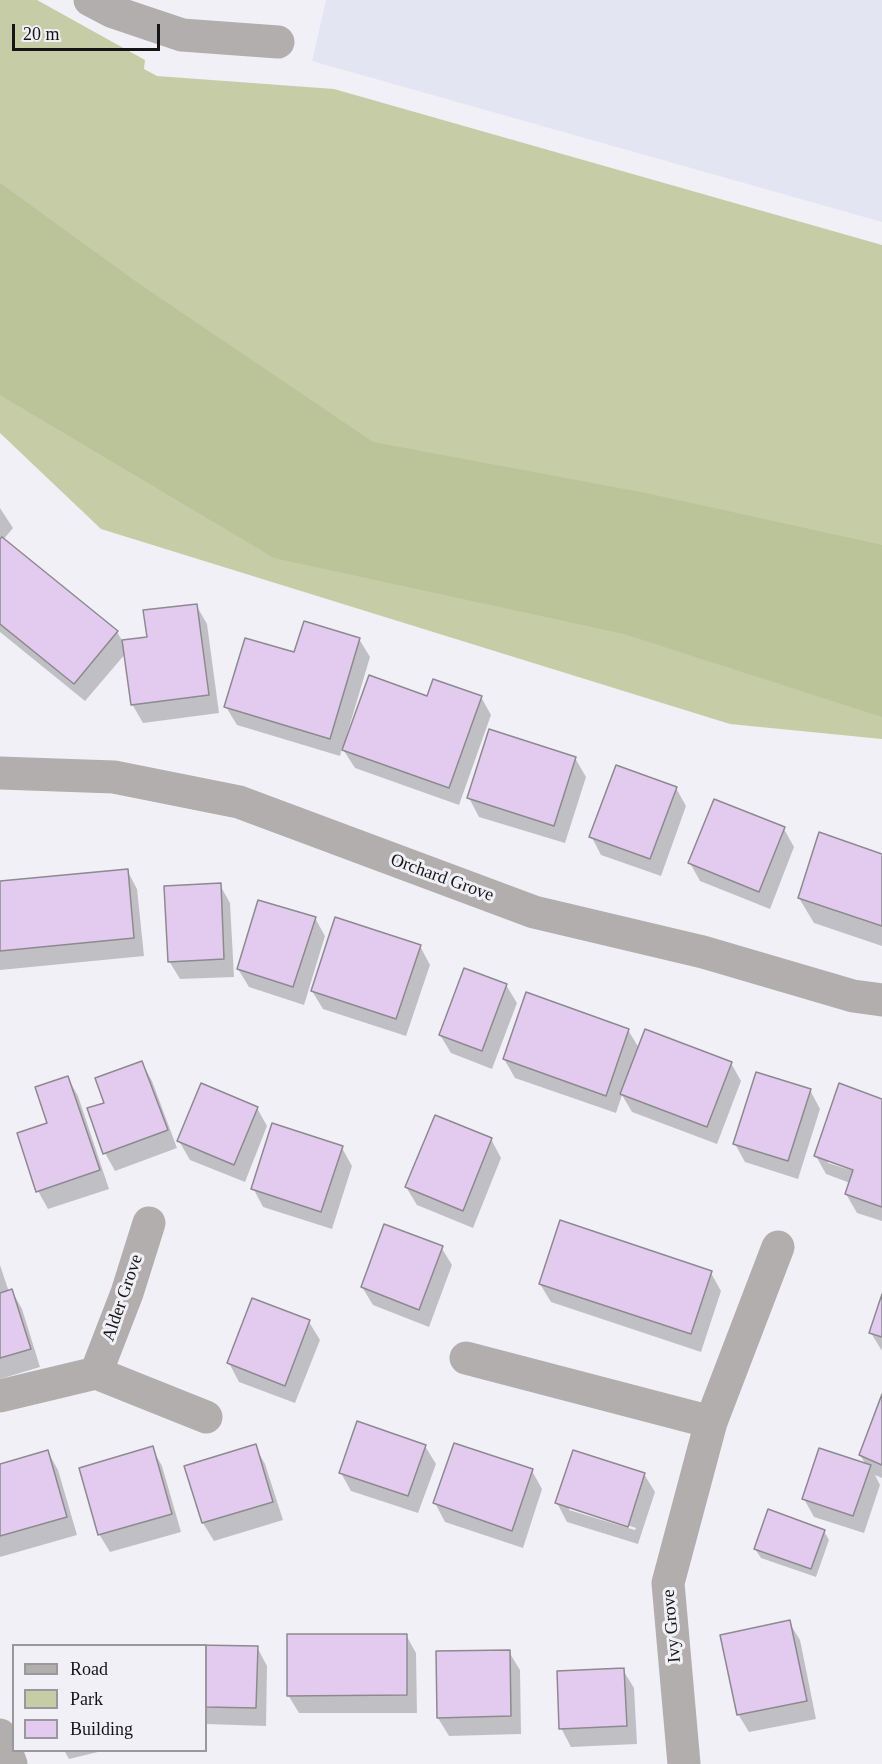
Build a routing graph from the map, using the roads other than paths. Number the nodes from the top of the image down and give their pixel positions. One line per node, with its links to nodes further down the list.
1 (90, 0): 2 (street)
2 (278, 42)
3 (0, 773): 4 (street, Orchard Grove)
4 (882, 1000)
5 (149, 1223): 8 (street, Alder Grove)
6 (778, 1247): 11 (street, Ivy Grove)
7 (466, 1358): 11 (street)
8 (96, 1372): 9 (street); 10 (street)
9 (0, 1396)
10 (206, 1417)
11 (711, 1422): 14 (street, Ivy Grove)
12 (0, 1735): 13 (street)
13 (11, 1764)
14 (684, 1764)

